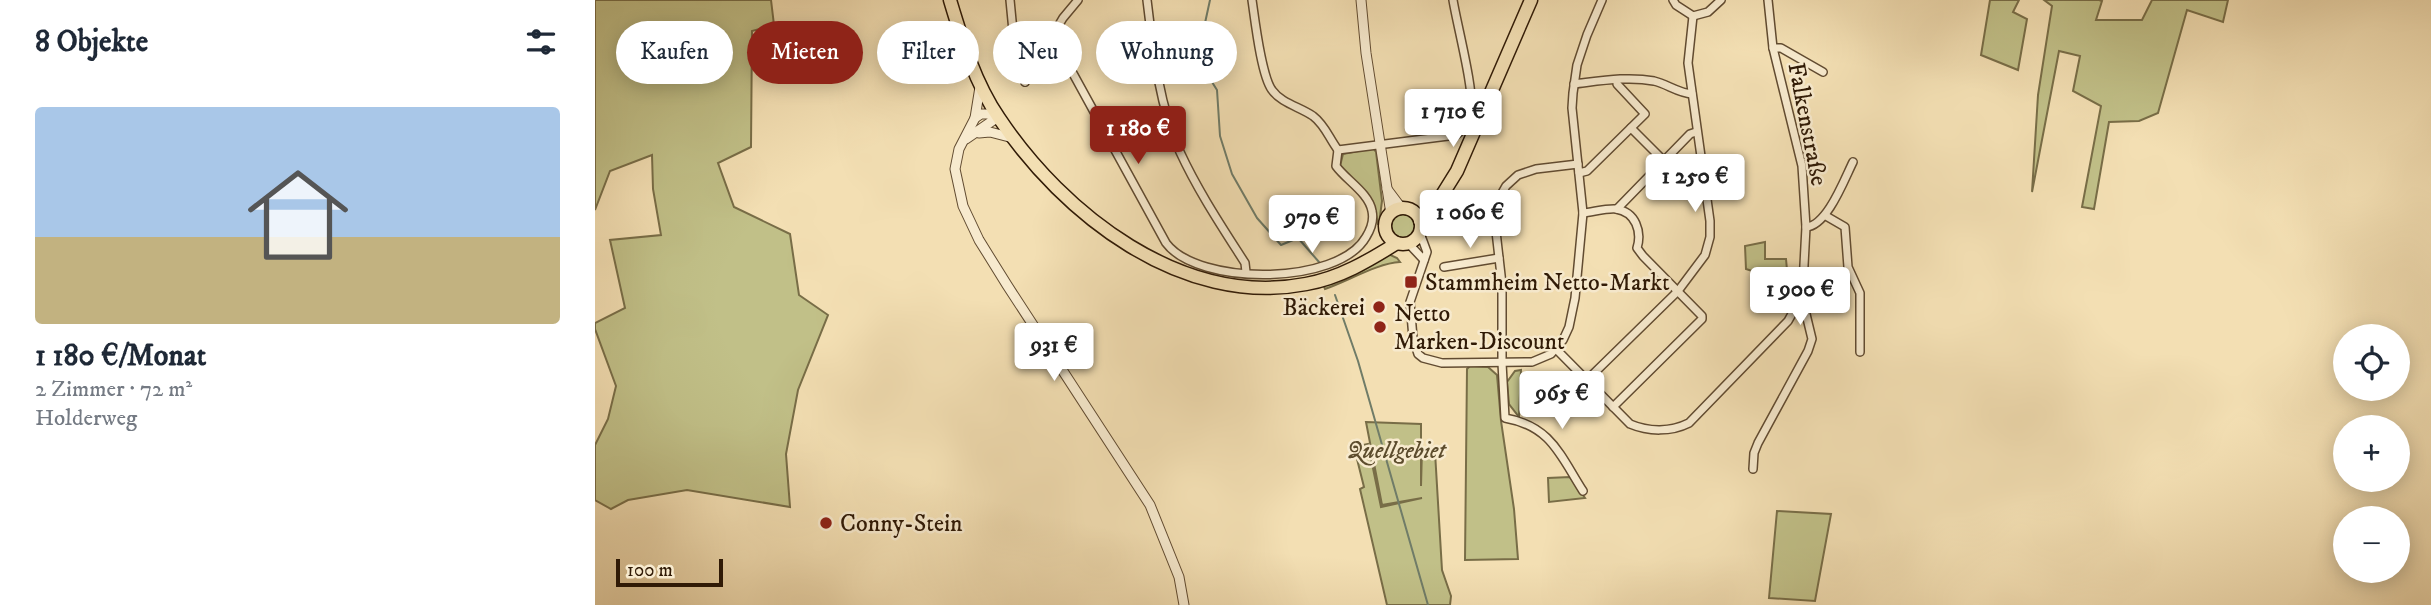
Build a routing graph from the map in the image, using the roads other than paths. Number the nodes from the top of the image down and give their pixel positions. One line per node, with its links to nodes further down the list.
1 (950, 0): 21 (main road)
2 (1010, 0): 14 (street)
3 (1078, 0): 15 (street)
4 (1147, 0): 46 (street)
5 (1252, 0): 31 (street)
6 (1361, 0): 30 (street)
7 (1453, 0): 30 (street)
8 (1531, 0): 40 (main road)
9 (1602, 0): 20 (street)
10 (1673, 0): 13 (street)
11 (1721, 0): 13 (street)
12 (1768, 0): 16 (street, Falkenstraße)
13 (1693, 16): 22 (street)
14 (1012, 21)
15 (1062, 21)
16 (1773, 48): 17 (street); 41 (street, Falkenstraße)
17 (1823, 72)
18 (1617, 80): 20 (street); 22 (street); 25 (street)
19 (1078, 84): 46 (street)
20 (1574, 84): 34 (street)
21 (980, 85): 23 (main road); 24 (street)
22 (1692, 94): 26 (street)
23 (998, 117): 24 (street); 27 (street); 28 (main road)
24 (975, 118): 29 (street)
25 (1631, 128): 32 (street); 35 (street)
26 (1696, 132): 32 (street); 47 (street)
27 (977, 133): 28 (street); 29 (street)
28 (1014, 138): 42 (main road)
29 (966, 139): 56 (street)
30 (1379, 144): 31 (street); 37 (street)
31 (1338, 150): 46 (street)
32 (1663, 160): 36 (street)
33 (1853, 162): 39 (street)
34 (1578, 164): 35 (street); 43 (street)
35 (1579, 173): 38 (street)
36 (1617, 209): 38 (street); 47 (street)
37 (1397, 211): 40 (main road); 42 (main road)
38 (1583, 213): 49 (street)
39 (1826, 216): 41 (street); 50 (street)
40 (1419, 223): 42 (main road); 44 (street)
41 (1806, 227): 48 (street, Falkenstraße)
42 (1398, 241): 44 (street)
43 (1499, 258): 45 (street); 51 (street)
44 (1424, 260): 51 (street)
45 (1444, 267)
46 (1246, 272)
47 (1678, 291): 52 (street); 53 (street)
48 (1797, 304): 53 (street, Falkenstraße); 54 (street)
49 (1556, 349): 51 (street); 52 (street, Falkenstraße)
50 (1860, 352)
51 (1501, 363): 55 (street)
52 (1587, 380): 53 (street, Falkenstraße)
53 (1613, 407)
54 (1753, 469)
55 (1583, 491)
56 (1184, 605)

